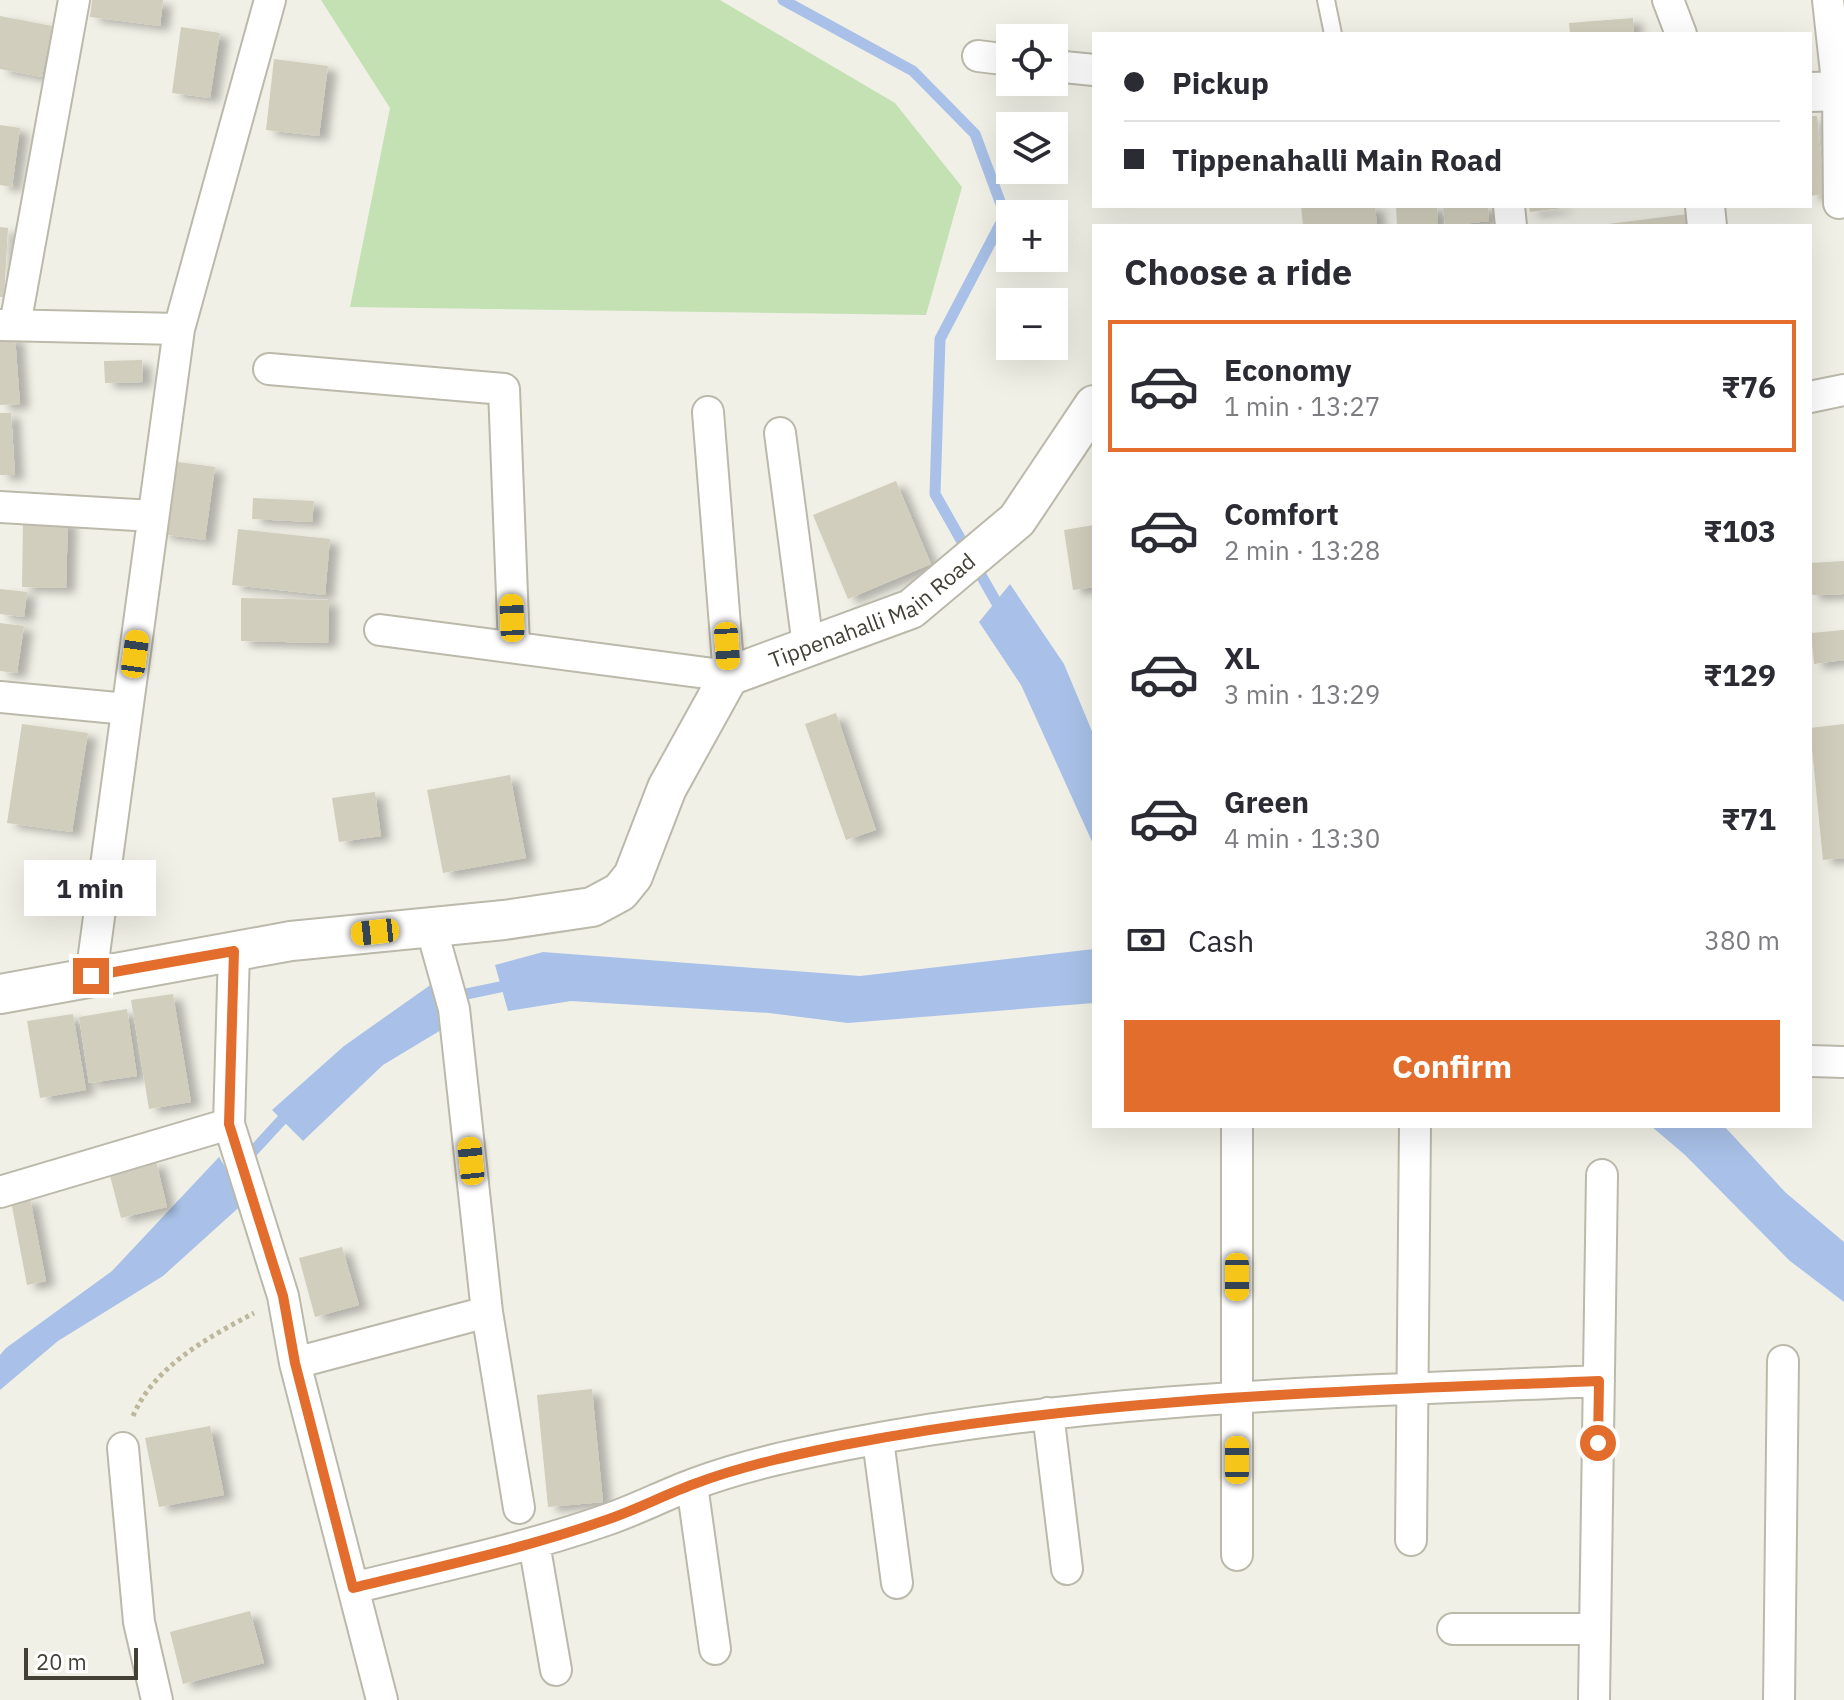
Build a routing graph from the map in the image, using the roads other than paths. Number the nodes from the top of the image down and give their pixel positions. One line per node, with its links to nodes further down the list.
1 (74, 0): 14 (street)
2 (270, 0): 15 (street)
3 (1326, 0): 6 (lane)
4 (1668, 0): 7 (street)
5 (1828, 0): 12 (street)
6 (1333, 32)
7 (1680, 32)
8 (978, 56): 9 (street)
9 (996, 58)
10 (1068, 67): 11 (street)
11 (1092, 70)
12 (1831, 92): 13 (street)
13 (1839, 203)
14 (8, 325): 15 (street)
15 (179, 329): 23 (street)
16 (269, 369): 26 (street)
17 (1844, 390): 18 (street)
18 (1812, 397)
19 (1092, 408): 25 (street, Tippenahalli Main Road)
20 (708, 412): 27 (street)
21 (780, 433): 25 (street)
22 (0, 507): 23 (street)
23 (153, 516): 29 (street)
24 (380, 630): 26 (street)
25 (808, 646): 27 (street, Tippenahalli Main Road)
26 (514, 647): 27 (street)
27 (729, 676): 30 (street)
28 (0, 697): 29 (street)
29 (127, 709): 32 (street)
30 (431, 927): 31 (street); 41 (street)
31 (234, 951): 32 (street); 38 (street)
32 (91, 976): 33 (street)
33 (0, 994)
34 (1812, 1061): 35 (street)
35 (1844, 1062)
36 (1237, 1128): 46 (street)
37 (1415, 1128): 45 (street)
38 (231, 1130): 40 (street); 43 (street)
39 (1602, 1175): 44 (street)
40 (0, 1192)
41 (487, 1312): 43 (street); 51 (street)
42 (1783, 1361): 65 (street)
43 (295, 1363): 57 (street)
44 (1599, 1381): 45 (street); 59 (street)
45 (1411, 1389): 46 (street); 52 (street)
46 (1237, 1397): 47 (street); 54 (street)
47 (1048, 1413): 48 (street); 55 (street)
48 (878, 1440): 50 (street); 56 (street)
49 (123, 1448): 62 (street)
50 (692, 1485): 53 (street); 60 (street)
51 (519, 1508)
52 (1411, 1540)
53 (534, 1543): 57 (street); 61 (street)
54 (1237, 1555)
55 (1067, 1569)
56 (897, 1583)
57 (353, 1588): 63 (street)
58 (1453, 1629): 59 (street)
59 (1595, 1629): 64 (street)
60 (715, 1649)
61 (556, 1670)
62 (157, 1700)
63 (382, 1700)
64 (1594, 1700)
65 (1779, 1700)

